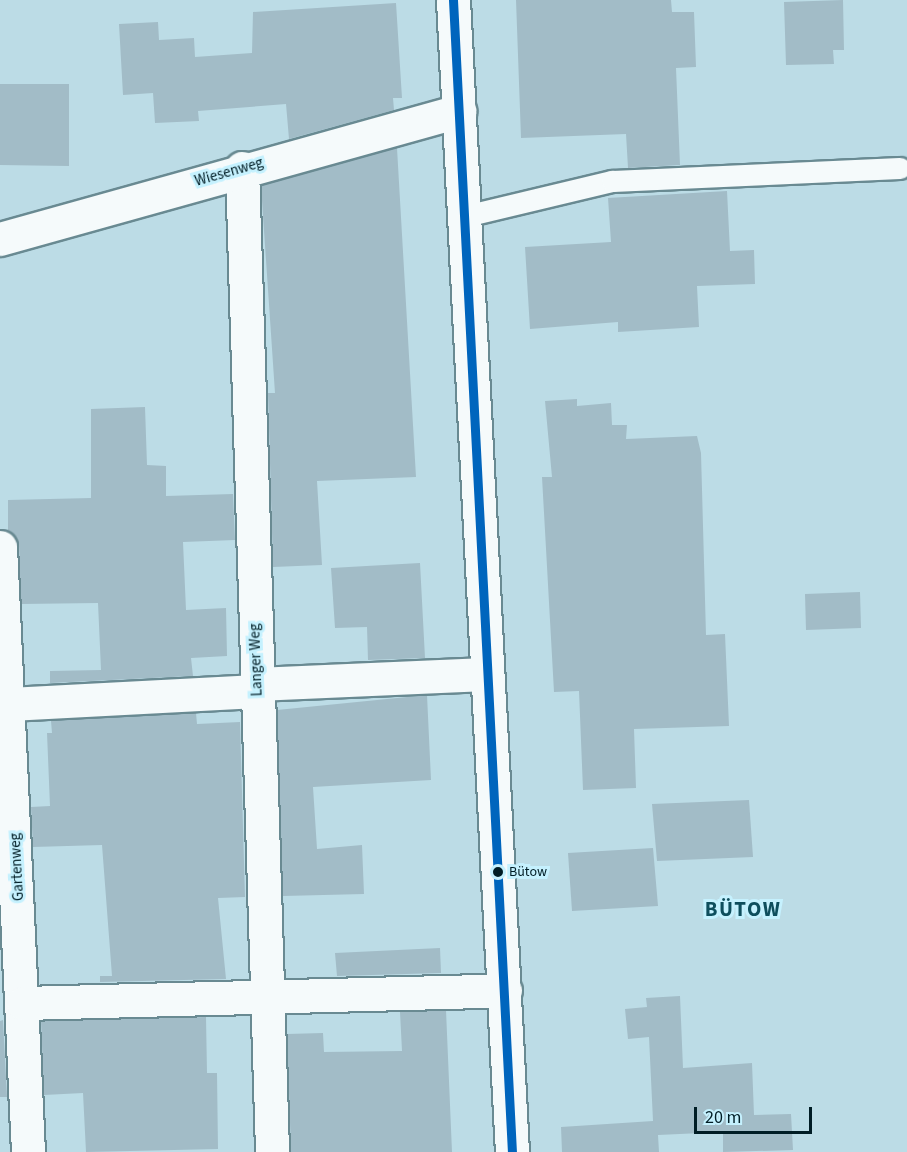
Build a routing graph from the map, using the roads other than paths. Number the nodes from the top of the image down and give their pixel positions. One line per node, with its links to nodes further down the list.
1 (453, 0): 2 (street)
2 (459, 111): 3 (street, Wiesenweg); 5 (street)
3 (242, 168): 6 (street, Wiesenweg); 9 (street, Langer Weg)
4 (900, 168): 5 (lane)
5 (465, 216): 8 (street)
6 (0, 239)
7 (0, 547): 10 (street, Gartenweg)
8 (486, 674): 9 (street); 11 (street)
9 (256, 687): 10 (street); 12 (street, Langer Weg)
10 (9, 704): 13 (street, Gartenweg)
11 (505, 990): 12 (street); 16 (street)
12 (271, 997): 13 (street); 15 (street, Langer Weg)
13 (23, 1003): 14 (street, Gartenweg)
14 (28, 1152)
15 (272, 1152)
16 (512, 1152)

